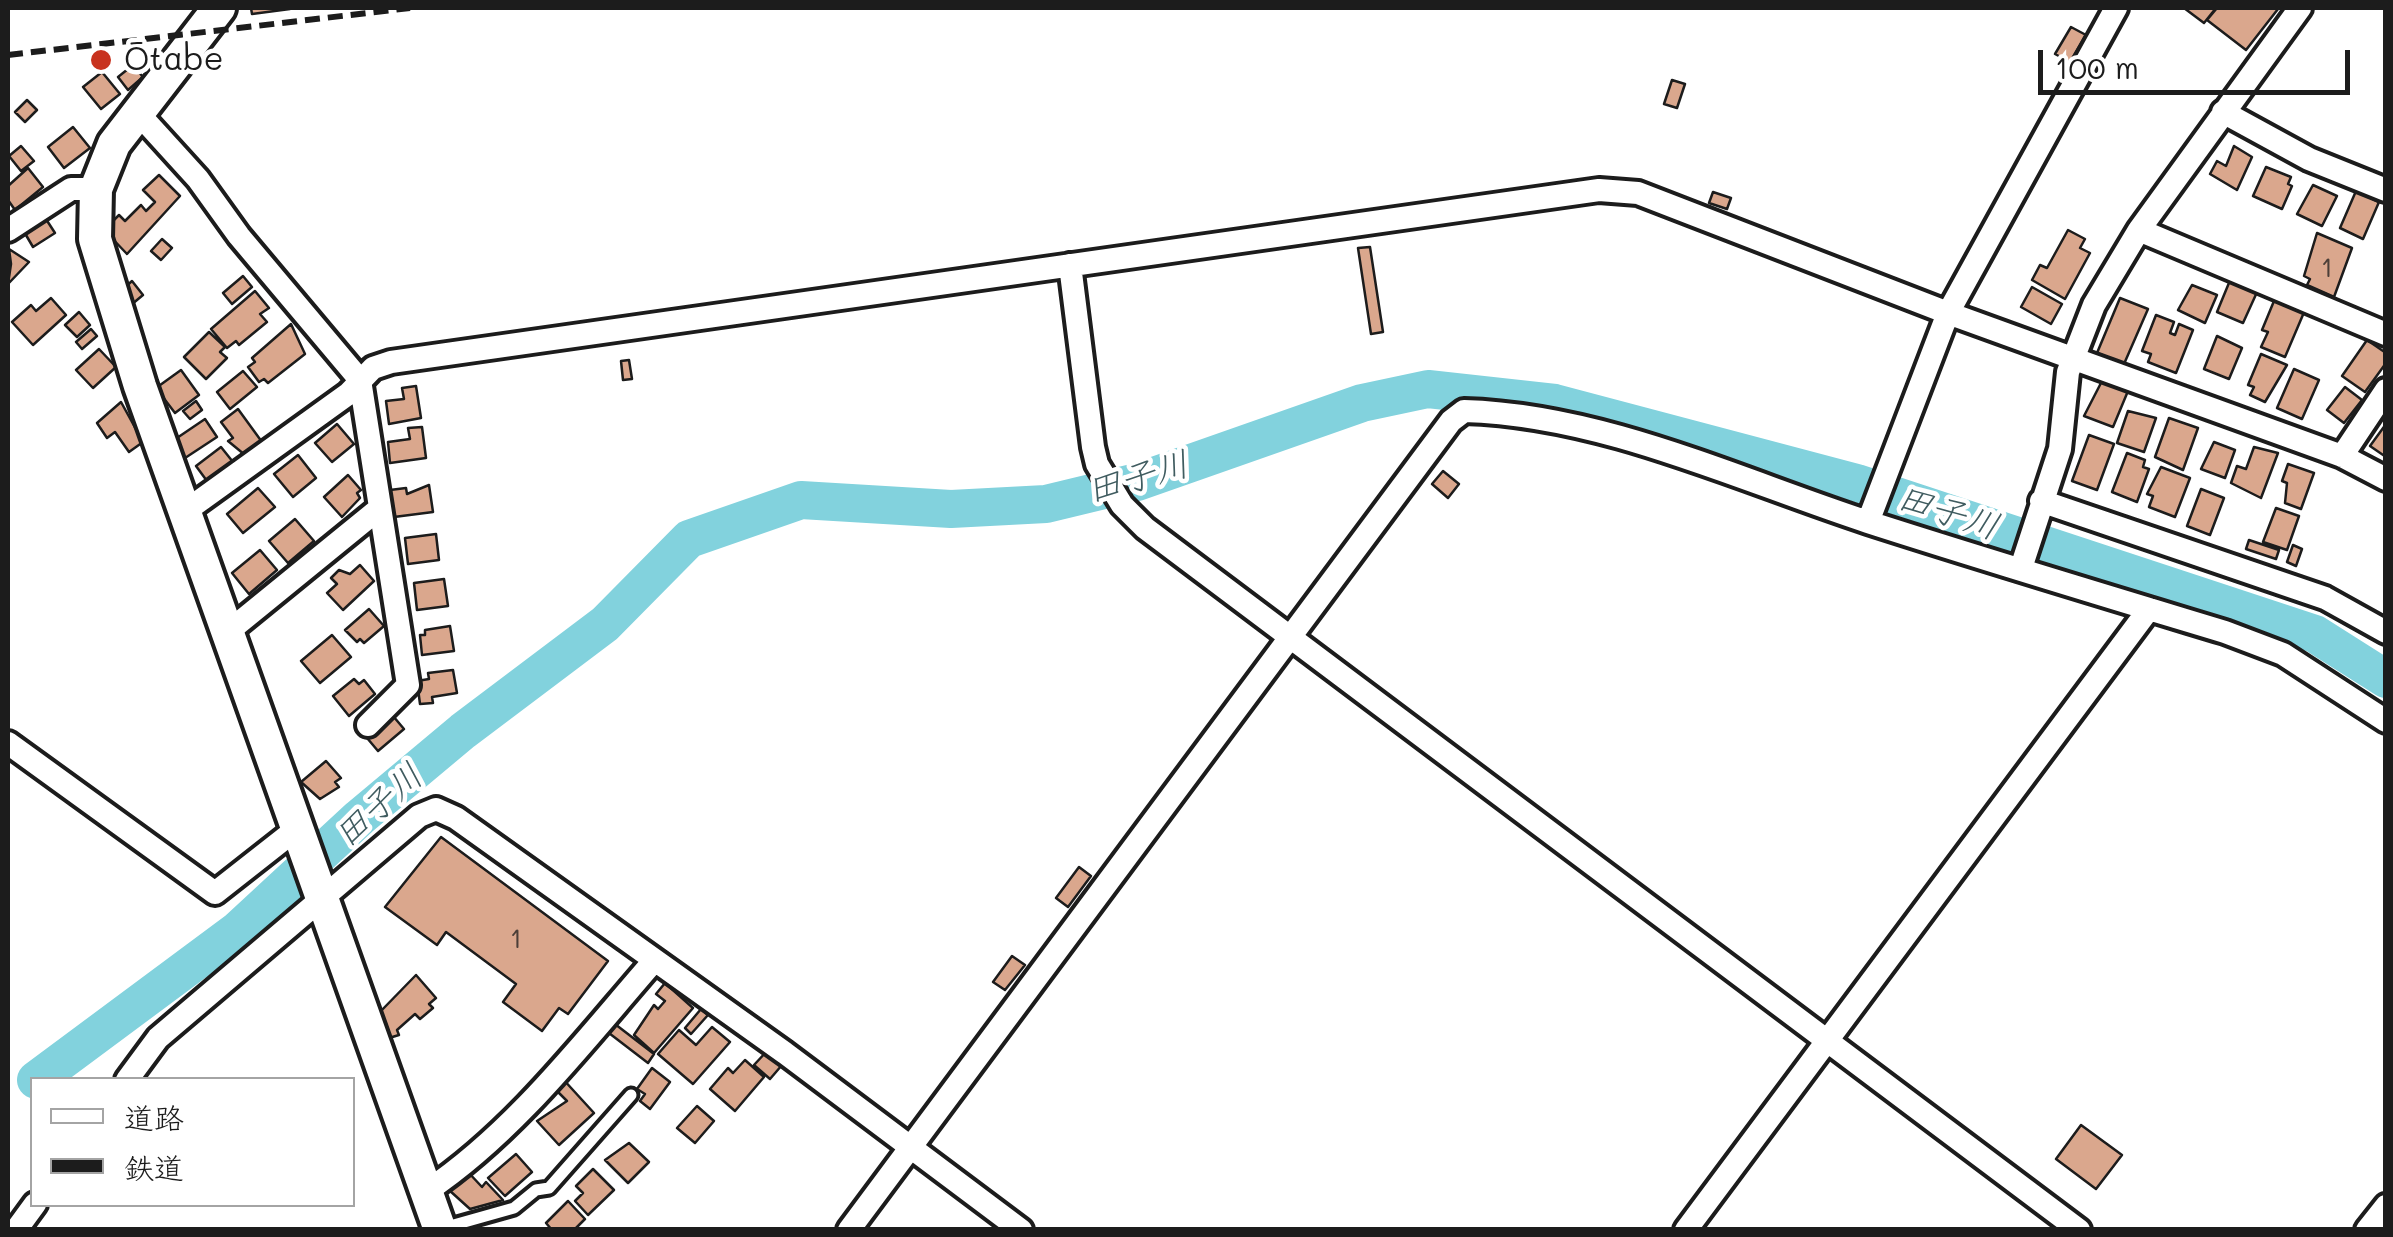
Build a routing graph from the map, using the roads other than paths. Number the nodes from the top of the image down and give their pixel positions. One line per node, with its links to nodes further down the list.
1 (219, 8): 5 (street)
2 (2116, 8): 11 (street)
3 (2300, 8): 4 (street)
4 (2223, 112): 7 (street); 9 (street)
5 (138, 113): 6 (street); 14 (street)
6 (96, 189): 8 (street); 19 (street)
7 (2386, 190)
8 (8, 230)
9 (2139, 230): 12 (street); 13 (street)
10 (1070, 266): 11 (street); 14 (street); 26 (street)
11 (1948, 313): 13 (street); 21 (street)
12 (2386, 334)
13 (2072, 358): 16 (street); 20 (street)
14 (360, 380): 18 (street); 19 (street)
15 (2386, 390): 16 (street)
16 (2342, 456): 17 (street)
17 (2386, 479)
18 (380, 508): 24 (street); 28 (street)
19 (186, 510): 24 (street)
20 (2038, 510): 22 (street); 25 (street)
21 (1870, 516): 22 (street); 26 (street)
22 (2022, 562): 23 (street)
23 (2149, 609): 27 (street); 33 (street)
24 (229, 631): 30 (street)
25 (2386, 632)
26 (1288, 638): 33 (street); 36 (street)
27 (2386, 721)
28 (368, 725)
29 (8, 743): 30 (street)
30 (302, 835): 31 (street)
31 (322, 890): 32 (street); 34 (street); 37 (street)
32 (653, 962): 36 (street); 37 (street)
33 (1827, 1039): 44 (street); 45 (street)
34 (130, 1077)
35 (631, 1096): 41 (lane)
36 (911, 1147): 42 (street); 43 (street)
37 (427, 1191): 41 (street)
38 (2386, 1206): 46 (street)
39 (33, 1207): 40 (street)
40 (16, 1230)
41 (441, 1230)
42 (850, 1230)
43 (1021, 1230)
44 (1686, 1230)
45 (2080, 1230)
46 (2367, 1230)

